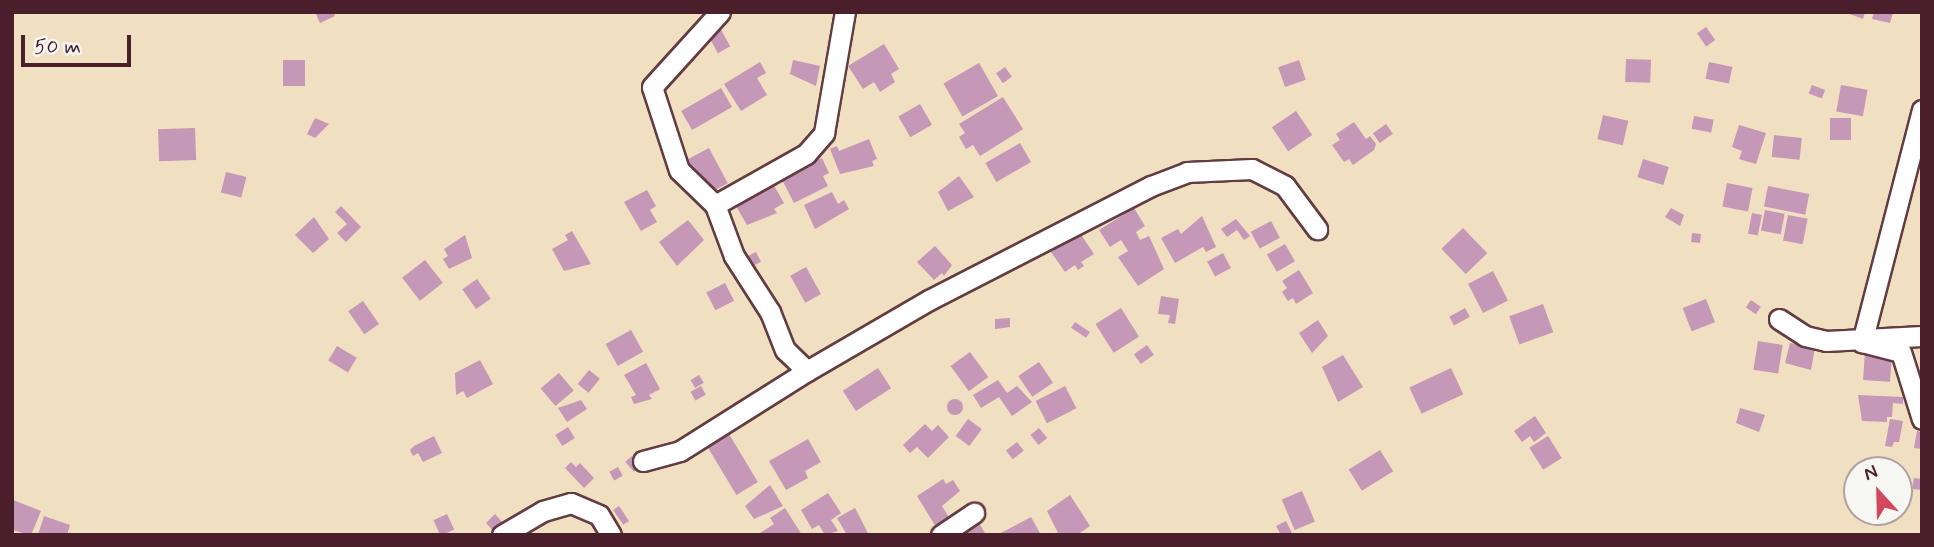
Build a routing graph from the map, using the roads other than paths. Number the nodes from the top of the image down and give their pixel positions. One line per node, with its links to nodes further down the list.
1 (720, 12): 4 (street)
2 (845, 12): 4 (street)
3 (1922, 110): 8 (street)
4 (715, 205): 9 (street)
5 (1317, 229): 9 (street)
6 (1779, 319): 8 (street)
7 (1922, 336): 8 (street)
8 (1862, 342): 10 (street)
9 (807, 371): 11 (street)
10 (1922, 419)
11 (643, 461)
12 (974, 513): 15 (street)
13 (502, 535): 14 (street)
14 (611, 535)
15 (941, 535)

